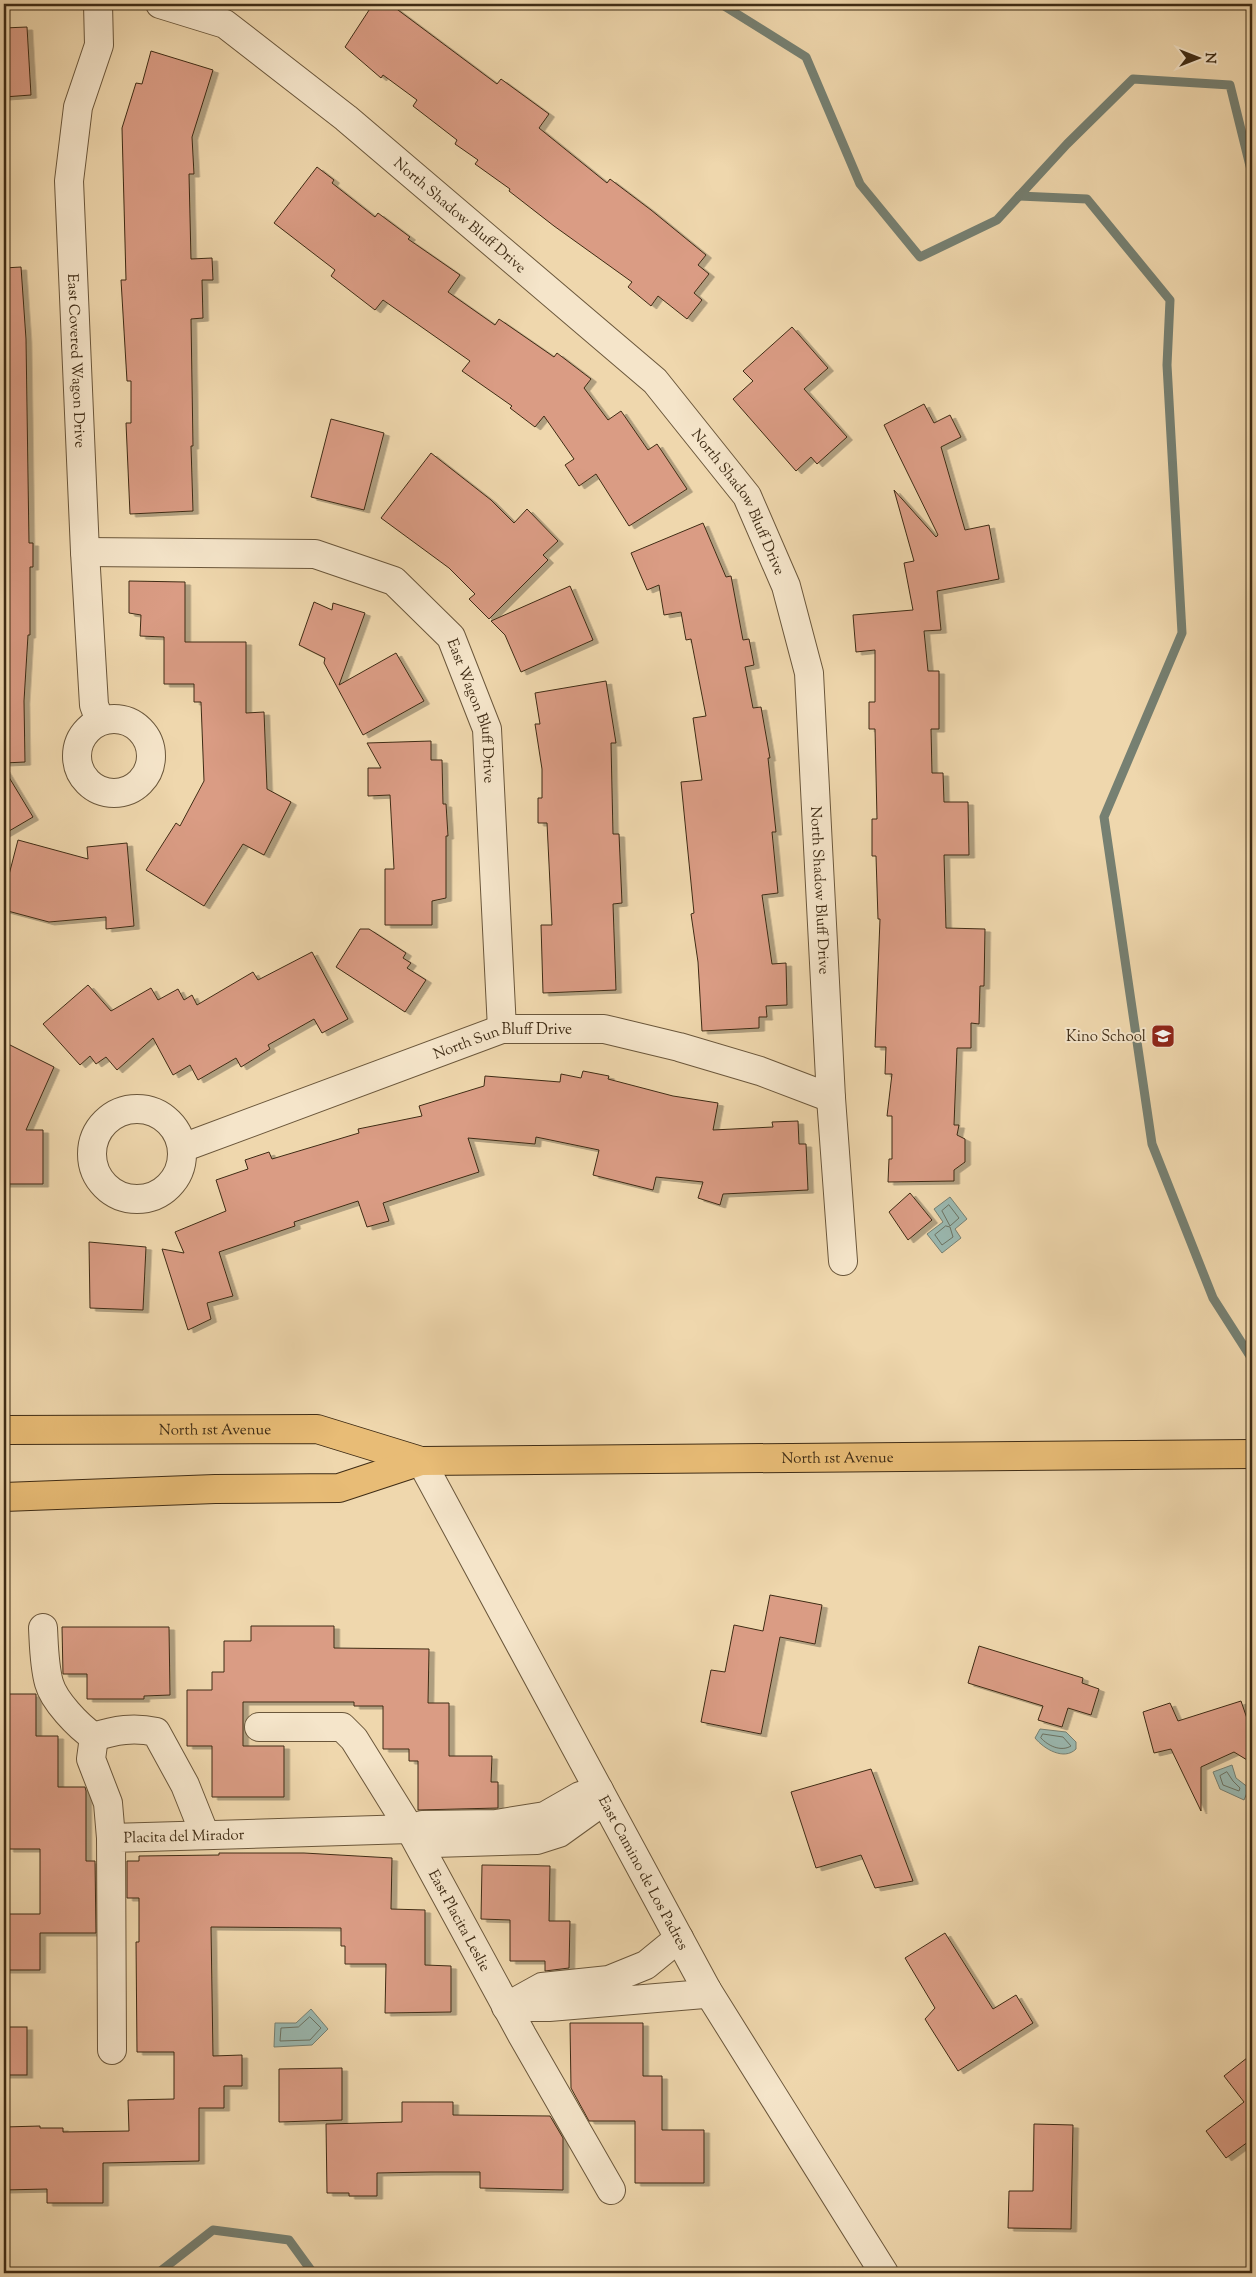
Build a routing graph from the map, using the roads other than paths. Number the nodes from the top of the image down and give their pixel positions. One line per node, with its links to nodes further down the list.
1 (98, 4): 3 (street, East Covered Wagon Drive)
2 (160, 4): 6 (street, North Shadow Bluff Drive)
3 (85, 552): 4 (street, East Covered Wagon Drive); 5 (street, East Wagon Bluff Drive)
4 (100, 721)
5 (502, 1029): 6 (street, North Sun Bluff Drive); 7 (street, North Sun Bluff Drive)
6 (830, 1098): 8 (street, North Shadow Bluff Drive)
7 (182, 1148)
8 (843, 1261)
9 (4, 1430): 11 (main road, North 1st Avenue)
10 (1252, 1454): 11 (main road, North 1st Avenue)
11 (421, 1461): 12 (main road, North 1st Avenue); 16 (street, East Camino de Los Padres)
12 (4, 1498)
13 (43, 1628): 15 (street)
14 (259, 1727): 17 (street, East Placita Leslie)
15 (94, 1737): 18 (street); 19 (street)
16 (600, 1790): 17 (street); 20 (street, East Camino de Los Padres)
17 (410, 1829): 18 (street, Placita del Mirador); 22 (street, East Placita Leslie)
18 (205, 1835): 19 (street, Placita del Mirador)
19 (111, 1838): 23 (street, Placita del Mirador)
20 (679, 1938): 21 (street, East Camino de Los Padres); 22 (street)
21 (707, 1990): 22 (street); 25 (street, East Camino de Los Padres)
22 (506, 2007): 24 (street, East Placita Leslie)
23 (112, 2050)
24 (611, 2190)
25 (884, 2273)

